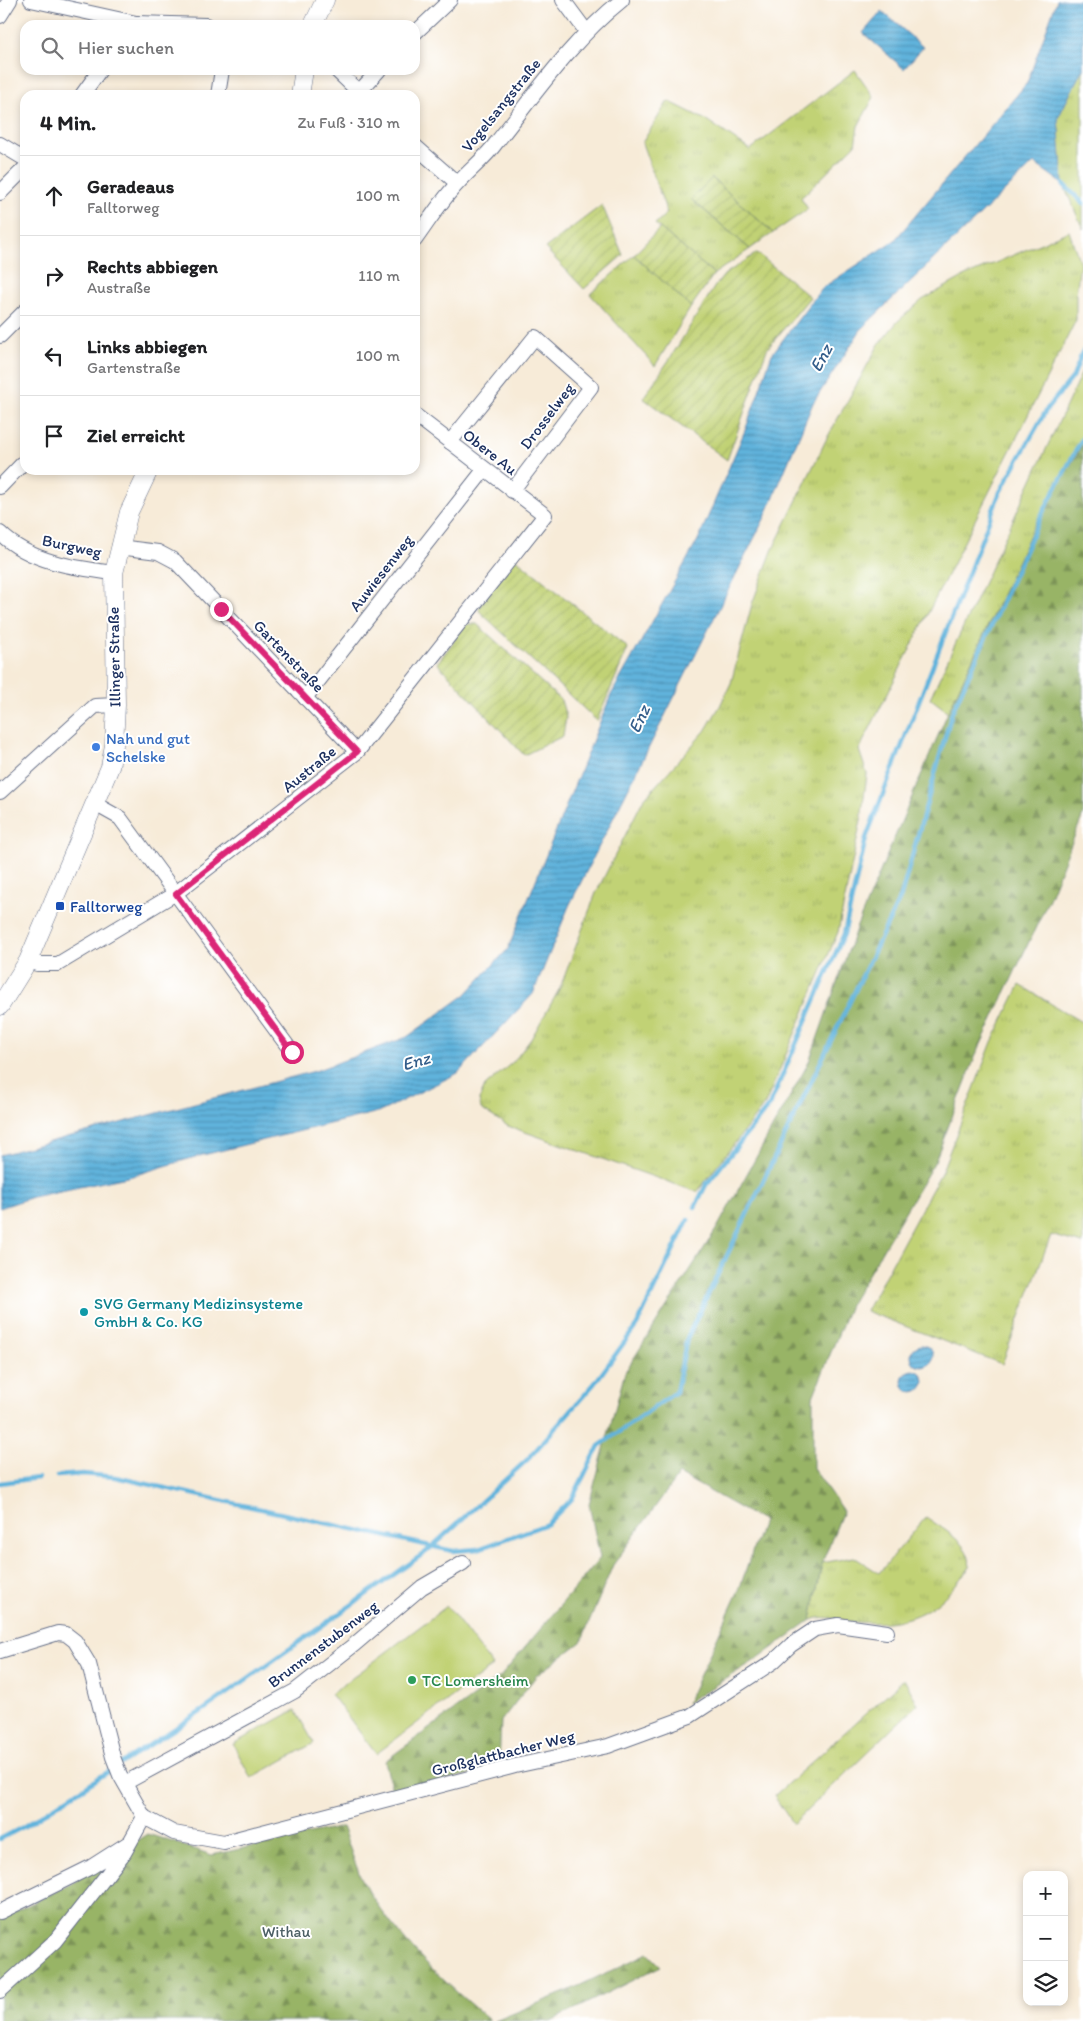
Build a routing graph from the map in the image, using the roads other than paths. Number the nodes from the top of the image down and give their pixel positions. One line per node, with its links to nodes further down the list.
1 (10, 0): 7 (street)
2 (31, 0): 8 (street)
3 (325, 0): 9 (street)
4 (450, 0): 10 (street)
5 (563, 0): 11 (street)
6 (622, 0): 11 (street, Vogelsangstraße)
7 (0, 16)
8 (118, 20)
9 (315, 20)
10 (420, 28)
11 (586, 31): 26 (street, Vogelsangstraße)
12 (96, 75): 17 (street)
13 (221, 75): 18 (street)
14 (303, 75): 19 (street)
15 (341, 75): 20 (street)
16 (375, 75): 21 (street)
17 (86, 90)
18 (219, 90)
19 (301, 90)
20 (357, 90)
21 (364, 90)
22 (0, 144): 24 (street)
23 (420, 150): 26 (street)
24 (20, 156)
25 (20, 173): 27 (street)
26 (457, 183): 28 (street, Vogelsangstraße)
27 (0, 193)
28 (420, 233)
29 (20, 316): 30 (street)
30 (0, 336)
31 (420, 419): 32 (street, Obere Au)
32 (450, 442): 34 (street, Obere Au); 37 (street, Drosselweg)
33 (20, 466): 36 (street)
34 (484, 470): 37 (street, Obere Au); 42 (street, Auwiesenweg)
35 (147, 475): 40 (street, Illinger Straße)
36 (0, 486)
37 (512, 491): 38 (street, Obere Au)
38 (544, 515): 44 (street, Austraße)
39 (0, 533): 41 (street, Burgweg)
40 (119, 547): 41 (street, Illinger Straße); 42 (street, Gartenstraße)
41 (114, 573): 43 (street, Illinger Straße)
42 (305, 698): 44 (street, Gartenstraße)
43 (116, 705): 45 (street); 46 (street, Illinger Straße)
44 (357, 752): 47 (street, Austraße)
45 (0, 792)
46 (95, 804): 47 (street); 48 (street, Illinger Straße)
47 (176, 894): 48 (street, Austraße); 50 (street)
48 (28, 961): 49 (street, Illinger Straße)
49 (0, 1006)
50 (292, 1052)
51 (463, 1563): 54 (street, Brunnenstubenweg)
52 (887, 1632): 55 (street, Großglattbacher Weg)
53 (0, 1651): 54 (street)
54 (122, 1779): 55 (street)
55 (144, 1818): 56 (street)
56 (131, 1841): 57 (street); 58 (street)
57 (0, 1912)
58 (0, 1991)

